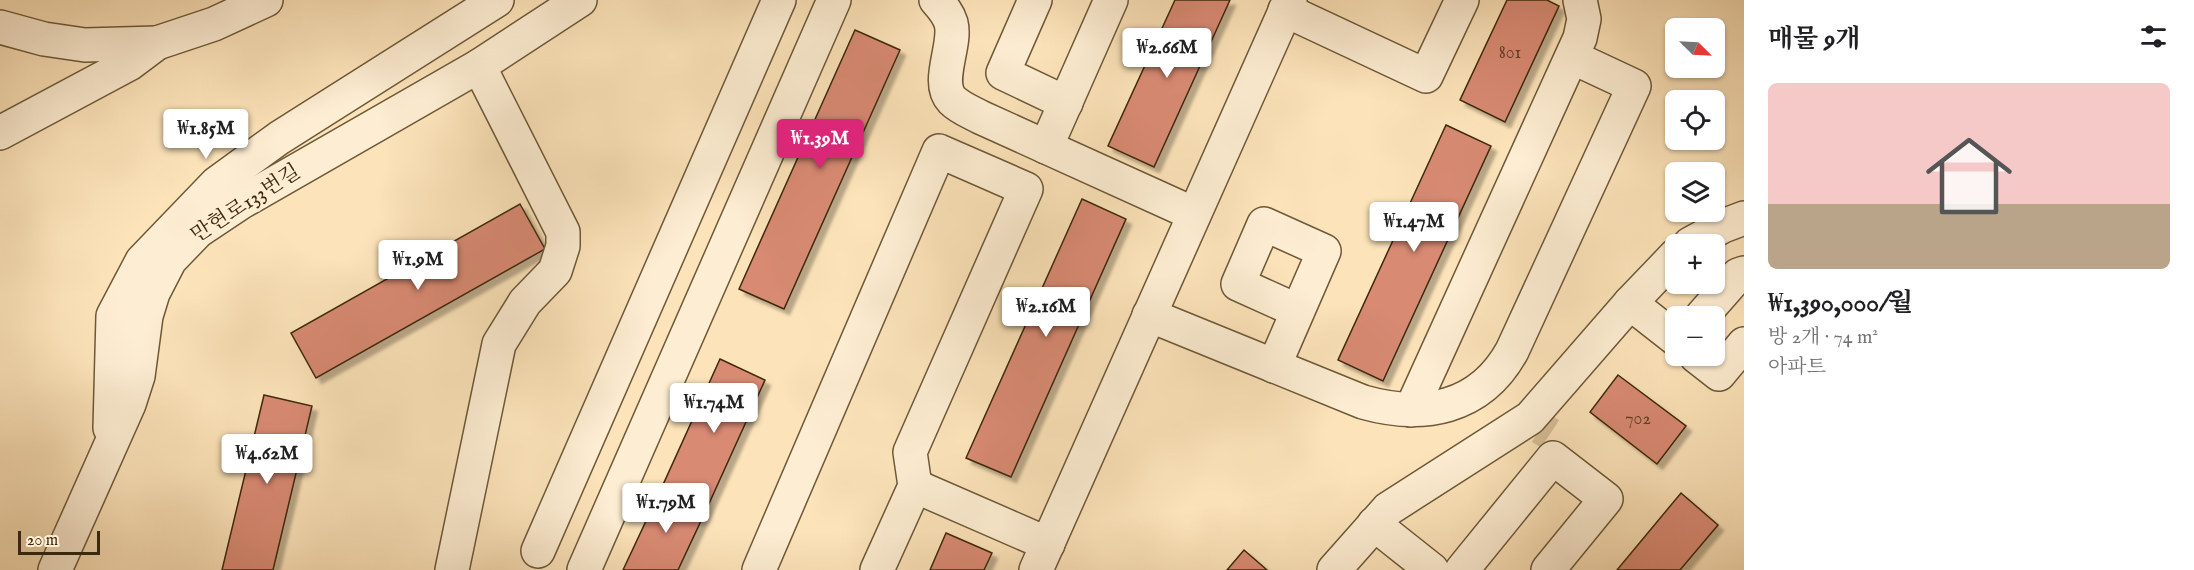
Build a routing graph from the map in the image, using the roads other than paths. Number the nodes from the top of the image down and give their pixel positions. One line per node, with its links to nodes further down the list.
1 (266, 0): 13 (street)
2 (496, 0): 35 (street)
3 (580, 0): 15 (street, 만현로133번길)
4 (779, 0): 16 (street)
5 (834, 0): 17 (street)
6 (936, 0): 20 (street)
7 (1035, 0): 18 (street)
8 (1111, 0): 18 (street)
9 (1462, 0): 11 (street)
10 (1580, 0): 14 (street)
11 (1288, 5): 21 (street)
12 (0, 27): 13 (street)
13 (157, 43): 19 (street)
14 (1572, 57): 34 (street); 34 (street)
15 (479, 66): 35 (street, 만현로133번길); 44 (street)
16 (746, 77): 17 (street); 37 (street)
17 (791, 97): 38 (street)
18 (1066, 102): 20 (street)
19 (0, 133)
20 (1047, 147): 21 (street)
21 (1194, 214): 29 (street)
22 (1744, 218): 23 (street)
23 (1708, 234)
24 (1665, 266): 26 (street)
25 (1744, 273): 27 (street)
26 (1630, 303): 30 (street); 39 (street)
27 (1711, 306)
28 (1298, 311): 32 (street)
29 (1149, 315): 32 (street); 41 (street)
30 (1665, 330)
31 (1744, 344): 33 (street)
32 (1274, 366): 34 (street)
33 (1708, 366)
34 (1411, 410)
35 (109, 448): 43 (street, 만현로133번길)
36 (915, 486): 41 (street); 42 (street); 46 (street)
37 (560, 501): 38 (street); 40 (street)
38 (605, 521): 45 (street)
39 (1374, 524): 47 (street); 48 (street)
40 (538, 551)
41 (1042, 557)
42 (762, 569)
43 (55, 570)
44 (452, 570)
45 (584, 570)
46 (877, 570)
47 (1334, 570)
48 (1432, 570)
49 (1462, 570): 50 (street)
50 (1548, 570)

